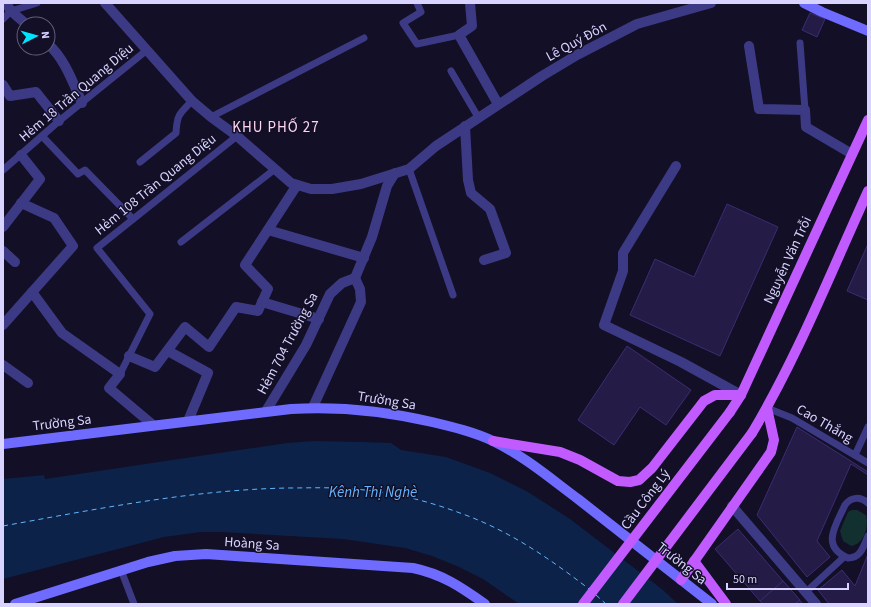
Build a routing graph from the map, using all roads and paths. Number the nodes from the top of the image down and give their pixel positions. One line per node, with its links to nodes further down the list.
1 (37, 3): 8 (lane)
2 (105, 3): 16 (street, Hẻm 108 Trần Quang Diệu)
3 (417, 3): 12 (lane)
4 (470, 3): 12 (street)
5 (711, 3): 7 (street, Lê Quý Ðôn)
6 (804, 3): 11 (street)
7 (697, 5): 22 (street, Lê Quý Ðôn)
8 (8, 7): 9 (street); 10 (lane)
9 (18, 16)
10 (3, 19)
11 (868, 30)
12 (458, 35): 22 (street)
13 (364, 38): 24 (lane)
14 (800, 43): 23 (lane)
15 (749, 46): 23 (street)
16 (147, 50): 20 (street, Hẻm 108 Trần Quang Diệu); 21 (lane, Hẻm 18 Trần Quang Diệu)
17 (56, 51): 21 (street)
18 (451, 71): 25 (lane)
19 (3, 85): 27 (street)
20 (192, 101): 24 (street, Hẻm 108 Trần Quang Diệu); 33 (lane, Hẻm 108 Trần Quang Diệu)
21 (82, 103): 27 (lane, Hẻm 18 Trần Quang Diệu)
22 (498, 104): 25 (street, Lê Quý Ðôn)
23 (805, 110): 31 (street)
24 (211, 117): 30 (street, Hẻm 108 Trần Quang Diệu)
25 (478, 117): 28 (street, Lê Quý Ðôn)
26 (868, 120): 31 (main road, Nguyễn Văn Trỗi)
27 (59, 122): 29 (lane, Hẻm 18 Trần Quang Diệu)
28 (465, 126): 35 (street, Hẻm 108 Trần Quang Diệu); 48 (street)
29 (42, 136): 32 (lane, Hẻm 18 Trần Quang Diệu); 42 (lane)
30 (237, 136): 37 (street, Hẻm 108 Trần Quang Diệu); 42 (lane, Hẻm 108 Trần Quang Diệu)
31 (852, 154): 61 (main road, Nguyễn Văn Trỗi)
32 (20, 155): 36 (lane, Hẻm 18 Trần Quang Diệu); 41 (street)
33 (140, 162)
34 (676, 166): 61 (street)
35 (409, 169): 38 (street, Hẻm 108 Trần Quang Diệu); 52 (lane)
36 (3, 170)
37 (275, 170): 39 (street, Hẻm 108 Trần Quang Diệu); 45 (lane)
38 (395, 173): 39 (street, Hẻm 108 Trần Quang Diệu); 47 (street)
39 (297, 185): 44 (street)
40 (868, 191): 63 (main road)
41 (22, 202): 43 (street); 51 (street)
42 (134, 219): 57 (lane, Hẻm 108 Trần Quang Diệu)
43 (3, 227)
44 (268, 230): 47 (street); 53 (street)
45 (181, 242)
46 (3, 251): 49 (street)
47 (364, 258): 50 (street)
48 (484, 260)
49 (15, 262)
50 (355, 278): 54 (street, Hẻm 704 Trường Sa); 62 (street)
51 (32, 292): 55 (street); 59 (street)
52 (453, 295)
53 (262, 302): 54 (street); 56 (street)
54 (319, 319): 64 (street, Hẻm 704 Trường Sa)
55 (3, 325)
56 (168, 351): 57 (street); 66 (street)
57 (129, 356): 59 (lane, Hẻm 108 Trần Quang Diệu)
58 (3, 365): 60 (street)
59 (120, 374): 67 (street)
60 (28, 383)
61 (741, 395): 65 (main road, Nguyễn Văn Trỗi); 69 (main road)
62 (313, 407): 64 (street, Trường Sa); 69 (street, Trường Sa)
63 (767, 408): 71 (lane, Cao Thắng); 74 (main road); 85 (main road, bridge)
64 (266, 411): 66 (street, Trường Sa)
65 (730, 412): 84 (main road, Cầu Công Lý, bridge)
66 (188, 421): 67 (street, Trường Sa)
67 (153, 426): 70 (street, Trường Sa)
68 (868, 427): 71 (lane)
69 (493, 441): 79 (street, Trường Sa)
70 (3, 444)
71 (855, 455): 72 (lane, Cao Thắng)
72 (868, 463)
73 (868, 503): 76 (lane)
74 (732, 506): 77 (main road); 80 (street)
75 (868, 536): 76 (lane)
76 (844, 556): 80 (lane)
77 (694, 561): 79 (main road); 87 (main road)
78 (121, 570): 81 (street, Hoàng Sa); 82 (lane); 83 (street, Hoàng Sa)
79 (681, 580): 86 (street, Trường Sa)
80 (806, 592): 88 (street)
81 (15, 604)
82 (134, 604)
83 (485, 604)
84 (583, 604)
85 (623, 604)
86 (712, 604)
87 (726, 604)
88 (816, 604)

